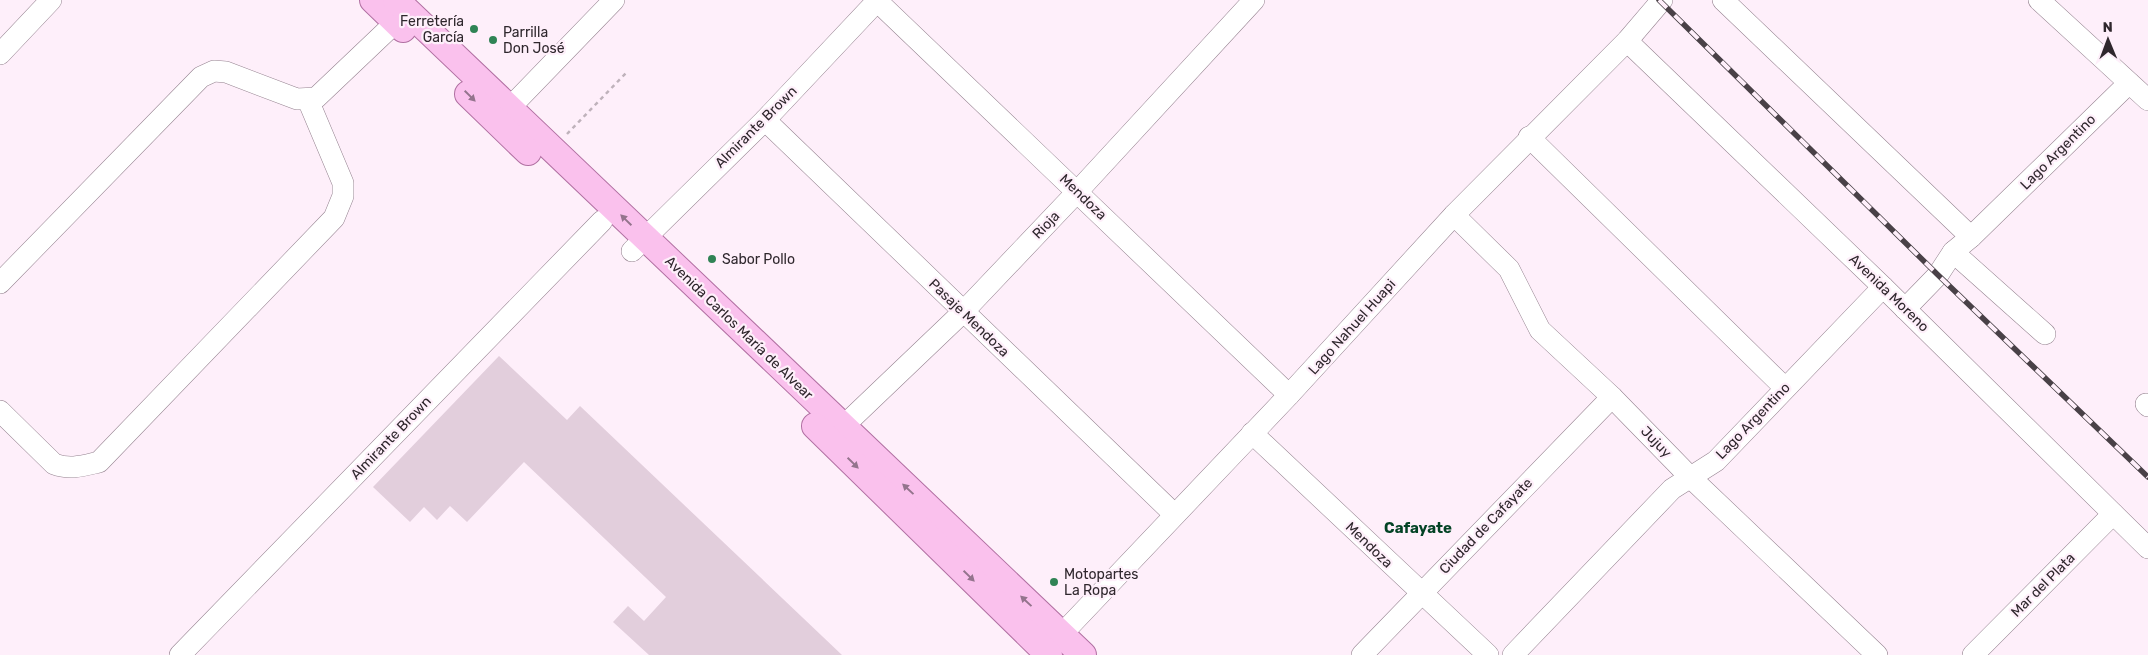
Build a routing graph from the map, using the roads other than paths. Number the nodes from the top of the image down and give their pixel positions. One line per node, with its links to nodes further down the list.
1 (51, 0): 10 (street)
2 (614, 0): 14 (street)
3 (877, 0): 15 (street, Almirante Brown); 17 (street, Mendoza)
4 (1254, 0): 17 (street, Rioja)
5 (1662, 0): 9 (street, Lago Nahuel Huapi)
6 (1723, 0): 20 (street)
7 (2039, 0): 11 (street)
8 (392, 6): 12 (street); 14 (main road, Avenida Carlos María de Alvear)
9 (1627, 41): 16 (street, Lago Nahuel Huapi); 24 (street, Avenida Moreno)
10 (0, 54)
11 (2129, 83): 13 (street); 20 (street, Lago Argentino)
12 (308, 100): 23 (street); 31 (street)
13 (2148, 100)
14 (503, 115): 19 (main road, Avenida Carlos María de Alvear); 21 (main road, Avenida Carlos María de Alvear, one-way to 14)
15 (765, 120): 21 (street, Almirante Brown); 26 (street, Pasaje Mendoza)
16 (1530, 137): 18 (street, Lago Nahuel Huapi); 28 (street)
17 (1078, 192): 26 (street, Rioja); 29 (street, Mendoza)
18 (1454, 214): 29 (street, Lago Nahuel Huapi); 30 (street, Jujuy)
19 (602, 220): 21 (main road, Avenida Carlos María de Alvear); 40 (street, Almirante Brown)
20 (1971, 237): 22 (street, Lago Argentino)
21 (638, 244): 32 (main road, Avenida Carlos María de Alvear)
22 (1953, 252): 25 (street, Lago Argentino); 27 (street)
23 (0, 284)
24 (1883, 286): 25 (street, Avenida Moreno); 28 (street, Lago Argentino)
25 (1905, 309): 36 (street, Avenida Moreno)
26 (963, 312): 32 (street, Rioja); 35 (street, Pasaje Mendoza)
27 (2046, 334)
28 (1785, 388): 34 (street, Lago Argentino)
29 (1289, 395): 33 (street, Lago Nahuel Huapi)
30 (1612, 397): 34 (street, Jujuy); 38 (street, Ciudad de Cafayate)
31 (0, 411)
32 (836, 433): 39 (main road, Avenida Carlos María de Alvear)
33 (1252, 433): 35 (street, Lago Nahuel Huapi); 38 (street, Mendoza)
34 (1690, 477): 44 (street, Lago Argentino); 45 (street, Jujuy)
35 (1174, 514): 39 (street, Lago Nahuel Huapi)
36 (2112, 514): 37 (street, Avenida Moreno); 46 (street, Mar del Plata)
37 (2148, 548)
38 (1420, 593): 42 (street, Ciudad de Cafayate); 43 (street, Mendoza)
39 (1050, 649): 41 (main road, Avenida Carlos María de Alvear)
40 (180, 655)
41 (1083, 655)
42 (1362, 655)
43 (1488, 655)
44 (1513, 655)
45 (1877, 655)
46 (1973, 655)

